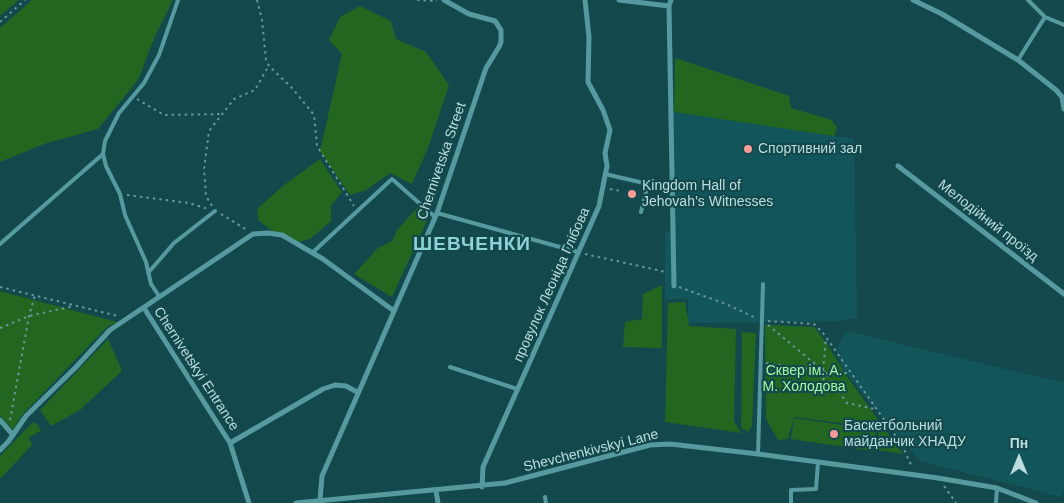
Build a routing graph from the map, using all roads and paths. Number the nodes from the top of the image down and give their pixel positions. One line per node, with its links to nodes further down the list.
1 (26, 0): 12 (path)
2 (178, 0): 17 (lane)
3 (257, 0): 15 (path)
4 (417, 0): 5 (path)
5 (445, 0): 29 (street, Chernivetska Street)
6 (585, 0): 22 (street, провулок Леоніда Глібова)
7 (619, 0): 10 (street)
8 (913, 0): 14 (street)
9 (1028, 0): 11 (lane)
10 (670, 3): 37 (street)
11 (1045, 17): 13 (lane); 14 (lane)
12 (0, 22)
13 (1064, 25)
14 (1018, 60): 16 (street)
15 (268, 66): 19 (path); 27 (path)
16 (1063, 96): 18 (street)
17 (134, 97): 19 (path); 20 (lane)
18 (1064, 109)
19 (223, 114): 26 (path)
20 (103, 154): 25 (lane); 31 (lane)
21 (898, 166): 39 (street, Мелодійний проїзд)
22 (605, 174): 23 (street, провулок Леоніда Глібова); 28 (lane)
23 (603, 188): 24 (path); 32 (street, провулок Леоніда Глібова)
24 (621, 191)
25 (120, 194): 26 (path); 34 (lane)
26 (215, 211): 30 (path); 34 (lane)
27 (358, 211): 29 (lane); 33 (lane)
28 (641, 212)
29 (436, 215): 32 (lane); 44 (street, Chernivetska Street)
30 (253, 234): 33 (street); 41 (street)
31 (0, 244)
32 (578, 252): 35 (path); 56 (street, провулок Леоніда Глібова)
33 (312, 253): 44 (street)
34 (148, 273): 41 (lane)
35 (669, 273)
36 (764, 284): 47 (lane)
37 (674, 286): 47 (path)
38 (0, 287): 40 (path)
39 (1064, 294)
40 (35, 295): 42 (path); 45 (path)
41 (159, 296): 43 (street)
42 (76, 306): 45 (path); 46 (path)
43 (144, 308): 46 (street); 62 (street, Chernivetskyi Entrance)
44 (394, 312): 57 (street, Chernivetska Street)
45 (29, 316): 48 (path); 60 (path)
46 (127, 318): 61 (street)
47 (762, 320): 49 (path); 50 (lane); 52 (path)
48 (0, 328)
49 (826, 337): 52 (path); 54 (path)
50 (761, 362): 52 (path); 64 (lane)
51 (450, 367): 56 (lane)
52 (822, 371): 53 (path)
53 (826, 373): 54 (path); 55 (path); 58 (path)
54 (850, 373): 58 (path)
55 (824, 380)
56 (517, 389): 68 (street, провулок Леоніда Глібова)
57 (357, 392): 62 (street, Chernivetskyi Entrance); 73 (street, Chernivetska Street)
58 (875, 409): 66 (path)
59 (0, 420): 60 (street)
60 (8, 429): 61 (street)
61 (13, 435): 63 (street)
62 (230, 443): 74 (street, Chernivetskyi Entrance)
63 (0, 450)
64 (758, 454): 65 (street, Shevchenkivskyi Lane); 68 (street, Shevchenkivskyi Lane)
65 (818, 462): 66 (street, Shevchenkivskyi Lane); 79 (lane)
66 (916, 475): 67 (street, Shevchenkivskyi Lane)
67 (938, 478): 69 (street, Shevchenkivskyi Lane); 80 (path)
68 (482, 486): 70 (street, Shevchenkivskyi Lane)
69 (997, 488): 81 (lane); 82 (street, Shevchenkivskyi Lane)
70 (436, 491): 71 (street, Shevchenkivskyi Lane); 77 (street)
71 (359, 497): 73 (street, Shevchenkivskyi Lane); 76 (lane)
72 (545, 497): 78 (lane)
73 (320, 500): 75 (street, Shevchenkivskyi Lane)
74 (249, 503)
75 (296, 503)
76 (362, 503)
77 (438, 503)
78 (546, 503)
79 (791, 503)
80 (956, 503)
81 (996, 503)
82 (1036, 503)

